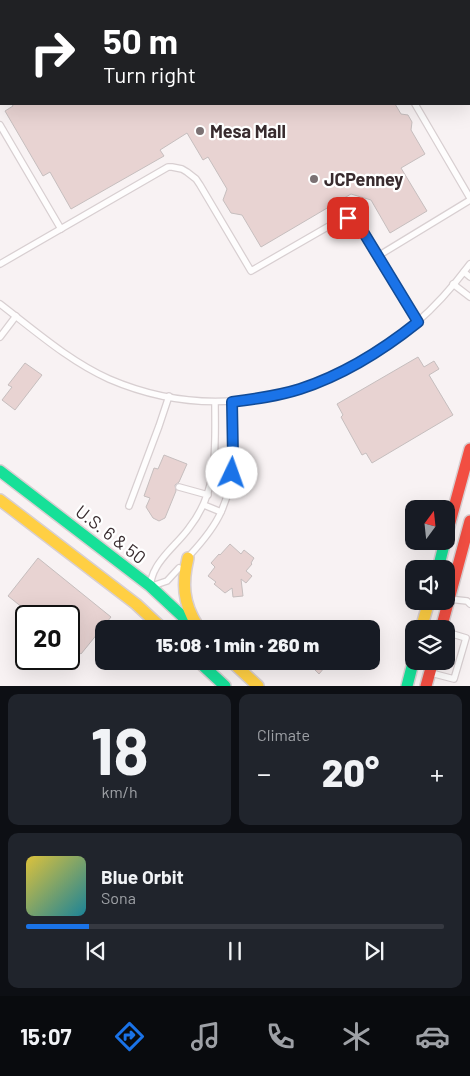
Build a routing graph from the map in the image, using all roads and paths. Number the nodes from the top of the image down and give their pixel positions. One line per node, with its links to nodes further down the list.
1 (417, 105): 3 (lane)
2 (0, 125): 4 (lane)
3 (470, 199): 5 (lane)
4 (60, 229): 5 (lane); 6 (lane)
5 (378, 256): 14 (lane)
6 (0, 264)
7 (470, 264): 8 (lane)
8 (464, 272): 9 (lane); 10 (lane)
9 (470, 277)
10 (453, 284): 11 (lane); 14 (lane)
11 (470, 297)
12 (0, 305): 13 (lane)
13 (16, 316): 15 (lane); 16 (lane)
14 (418, 322): 18 (lane)
15 (0, 337)
16 (169, 396): 17 (lane); 27 (lane)
17 (214, 402): 18 (lane); 23 (lane)
18 (232, 402): 28 (lane)
19 (470, 449): 20 (main road)
20 (467, 461): 25 (main road); 30 (main road)
21 (0, 471): 33 (main road, U.S. 6 & 50)
22 (179, 487): 23 (lane)
23 (208, 495): 26 (lane)
24 (0, 500): 37 (main road)
25 (455, 504)
26 (204, 505): 28 (lane); 33 (lane)
27 (129, 506)
28 (221, 512): 31 (lane)
29 (470, 520): 30 (main road)
30 (465, 538): 32 (main road)
31 (188, 558): 33 (lane); 39 (main road)
32 (455, 576)
33 (147, 589): 38 (main road, U.S. 6 & 50)
34 (470, 595): 36 (lane)
35 (455, 600): 36 (lane)
36 (469, 602)
37 (155, 620)
38 (187, 620)
39 (194, 620)
40 (455, 635): 45 (lane)
41 (208, 670): 46 (main road)
42 (241, 670): 47 (main road)
43 (411, 670): 48 (main road)
44 (430, 670): 49 (main road)
45 (436, 670)
46 (225, 686)
47 (258, 686)
48 (407, 686)
49 (426, 686)

